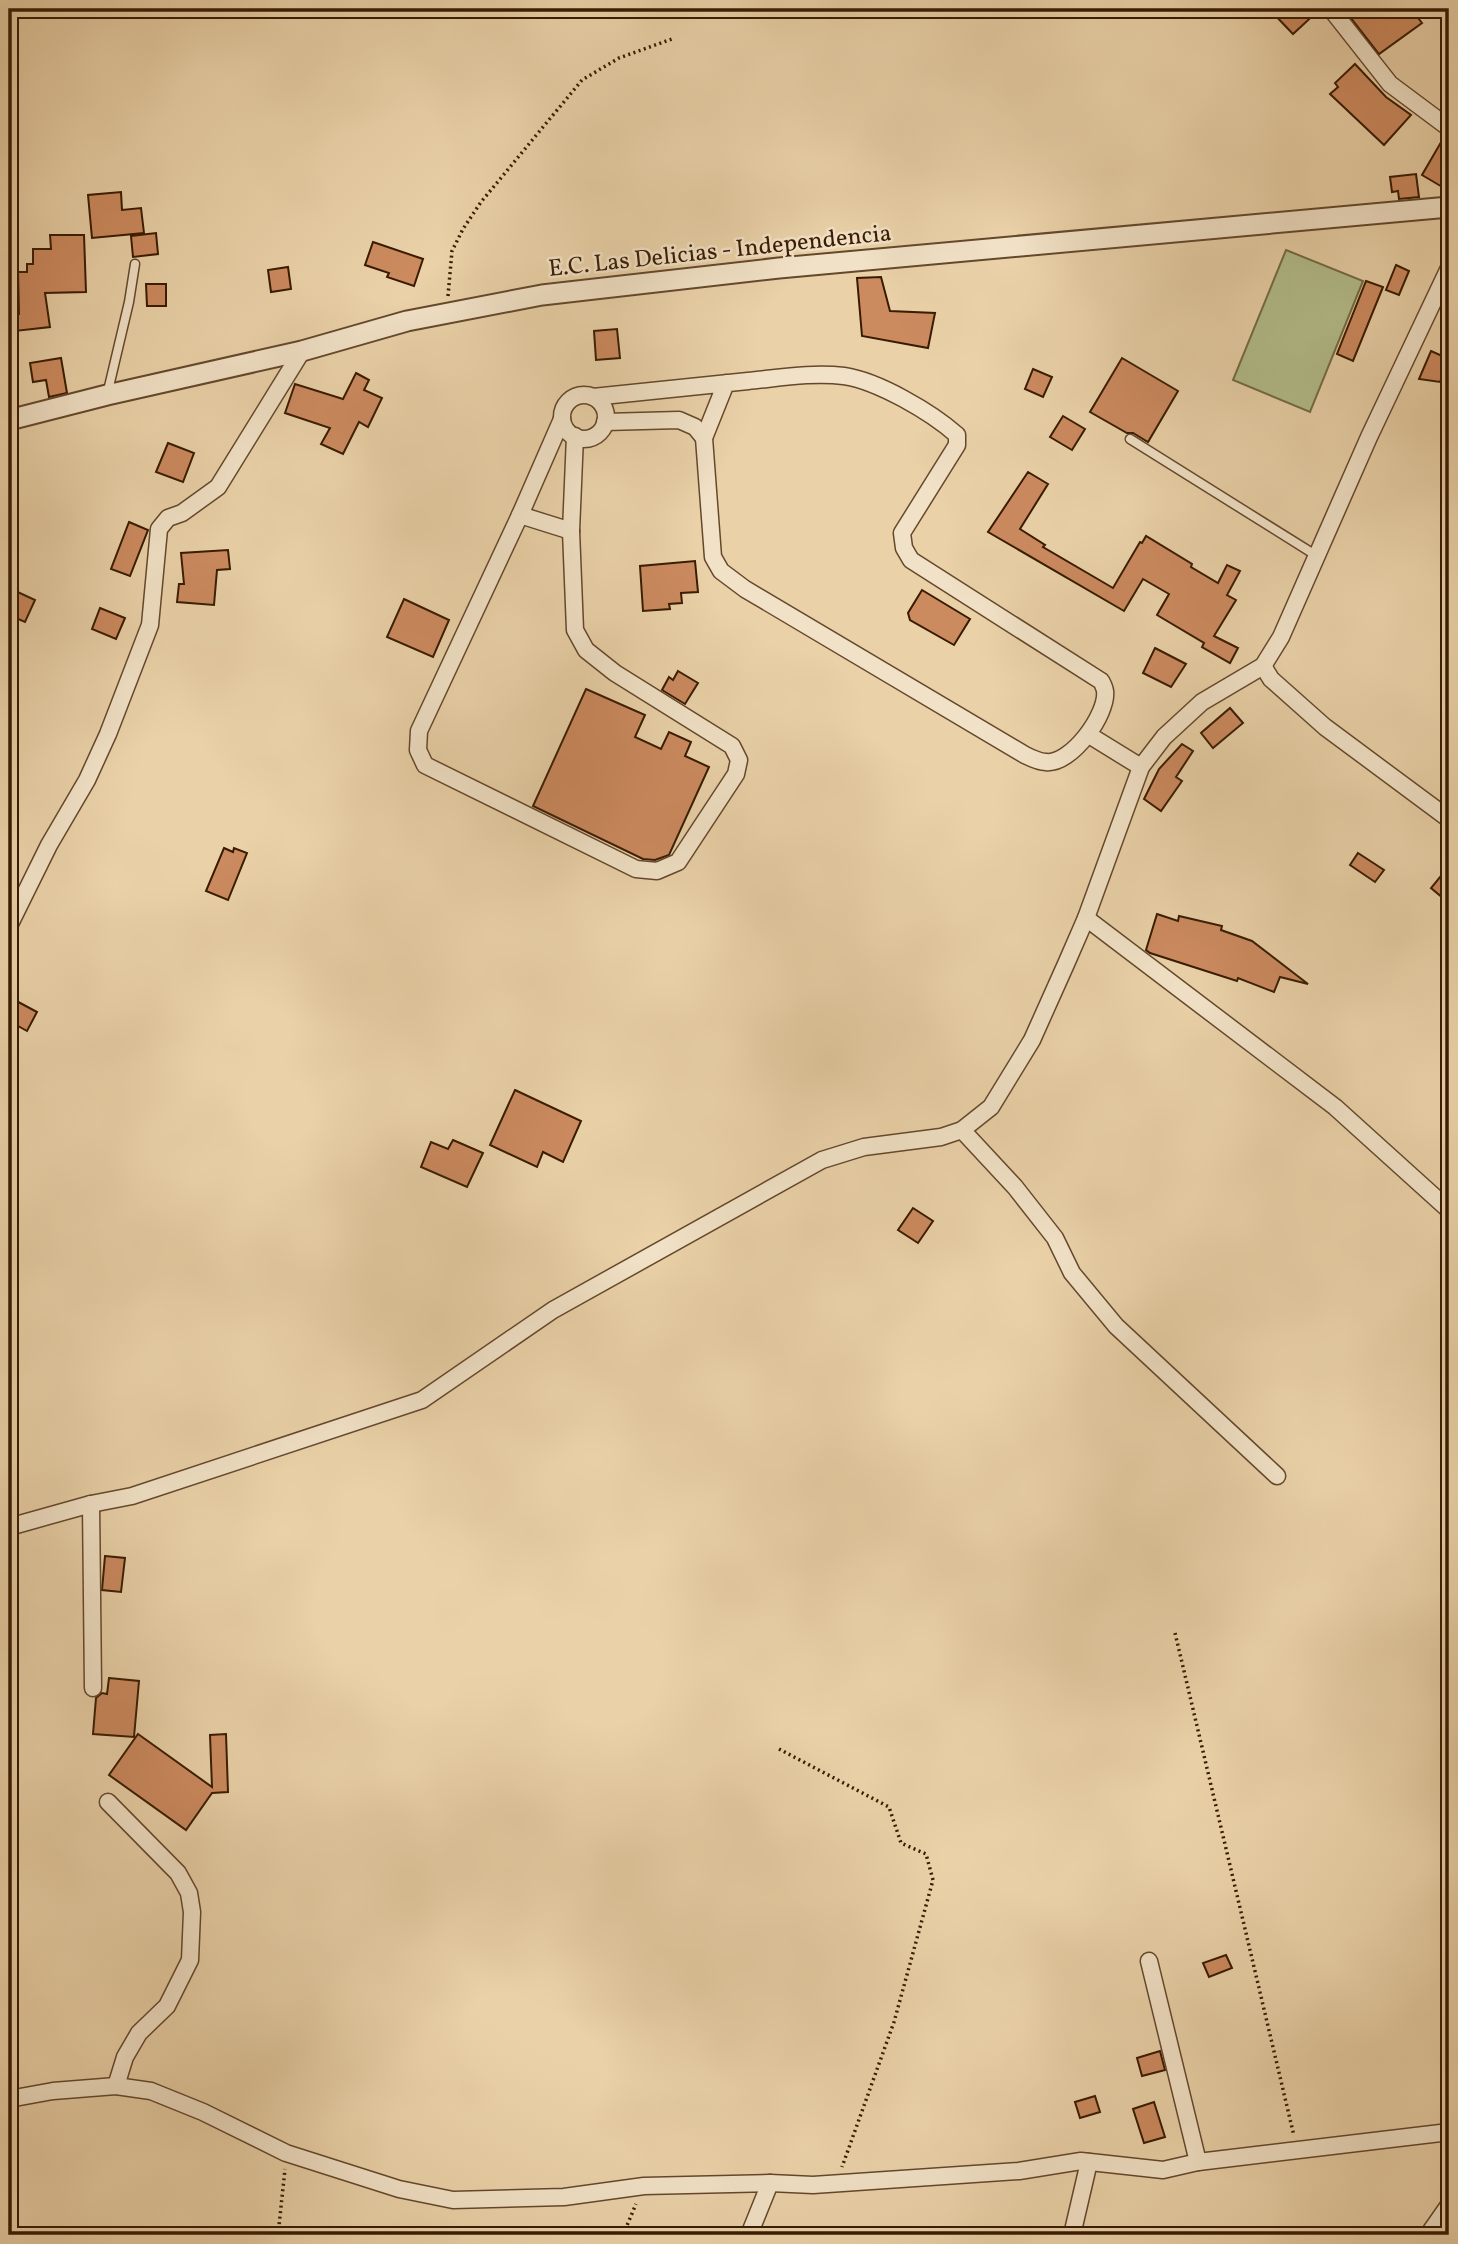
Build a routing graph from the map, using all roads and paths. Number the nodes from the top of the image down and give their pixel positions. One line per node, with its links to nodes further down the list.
1 (1331, 9): 3 (street)
2 (672, 39): 7 (path)
3 (1449, 128)
4 (1449, 207): 7 (street, E.C. Las Delicias - Independencia)
5 (135, 264): 10 (lane)
6 (1449, 268): 20 (street)
7 (449, 312): 8 (street, E.C. Las Delicias - Independencia)
8 (302, 351): 10 (street, E.C. Las Delicias - Independencia); 26 (street)
9 (726, 383): 11 (street); 16 (street); 22 (street)
10 (107, 395): 13 (street, E.C. Las Delicias - Independencia)
11 (593, 397): 12 (street); 14 (street)
12 (562, 419): 15 (street); 18 (street)
13 (9, 420)
14 (605, 422): 15 (street); 16 (street)
15 (575, 436): 19 (street)
16 (704, 438): 22 (street)
17 (1130, 439): 20 (lane)
18 (520, 515): 19 (street); 19 (street)
19 (571, 531)
20 (1317, 556): 21 (street)
21 (1263, 666): 23 (street); 24 (street)
22 (1088, 735): 23 (street)
23 (1141, 767): 25 (street)
24 (1449, 819)
25 (1086, 918): 27 (street); 28 (street)
26 (9, 926)
27 (962, 1130): 29 (street); 30 (street)
28 (1449, 1210)
29 (1277, 1476)
30 (91, 1504): 31 (street); 33 (street)
31 (9, 1527)
32 (1175, 1633): 40 (path)
33 (93, 1688)
34 (779, 1749): 44 (path)
35 (108, 1802): 37 (street)
36 (1149, 1961): 43 (street)
37 (116, 2086): 38 (street); 41 (street)
38 (9, 2099)
39 (1449, 2132): 40 (street)
40 (1297, 2151): 43 (street)
41 (286, 2153): 46 (street); 48 (path)
42 (1089, 2162): 43 (street); 44 (street); 51 (street)
43 (1198, 2162)
44 (837, 2182): 45 (street)
45 (770, 2183): 46 (street); 50 (street)
46 (644, 2186): 49 (path)
47 (1449, 2206): 52 (street)
48 (278, 2235)
49 (623, 2235)
50 (749, 2235)
51 (1072, 2235)
52 (1428, 2235)

